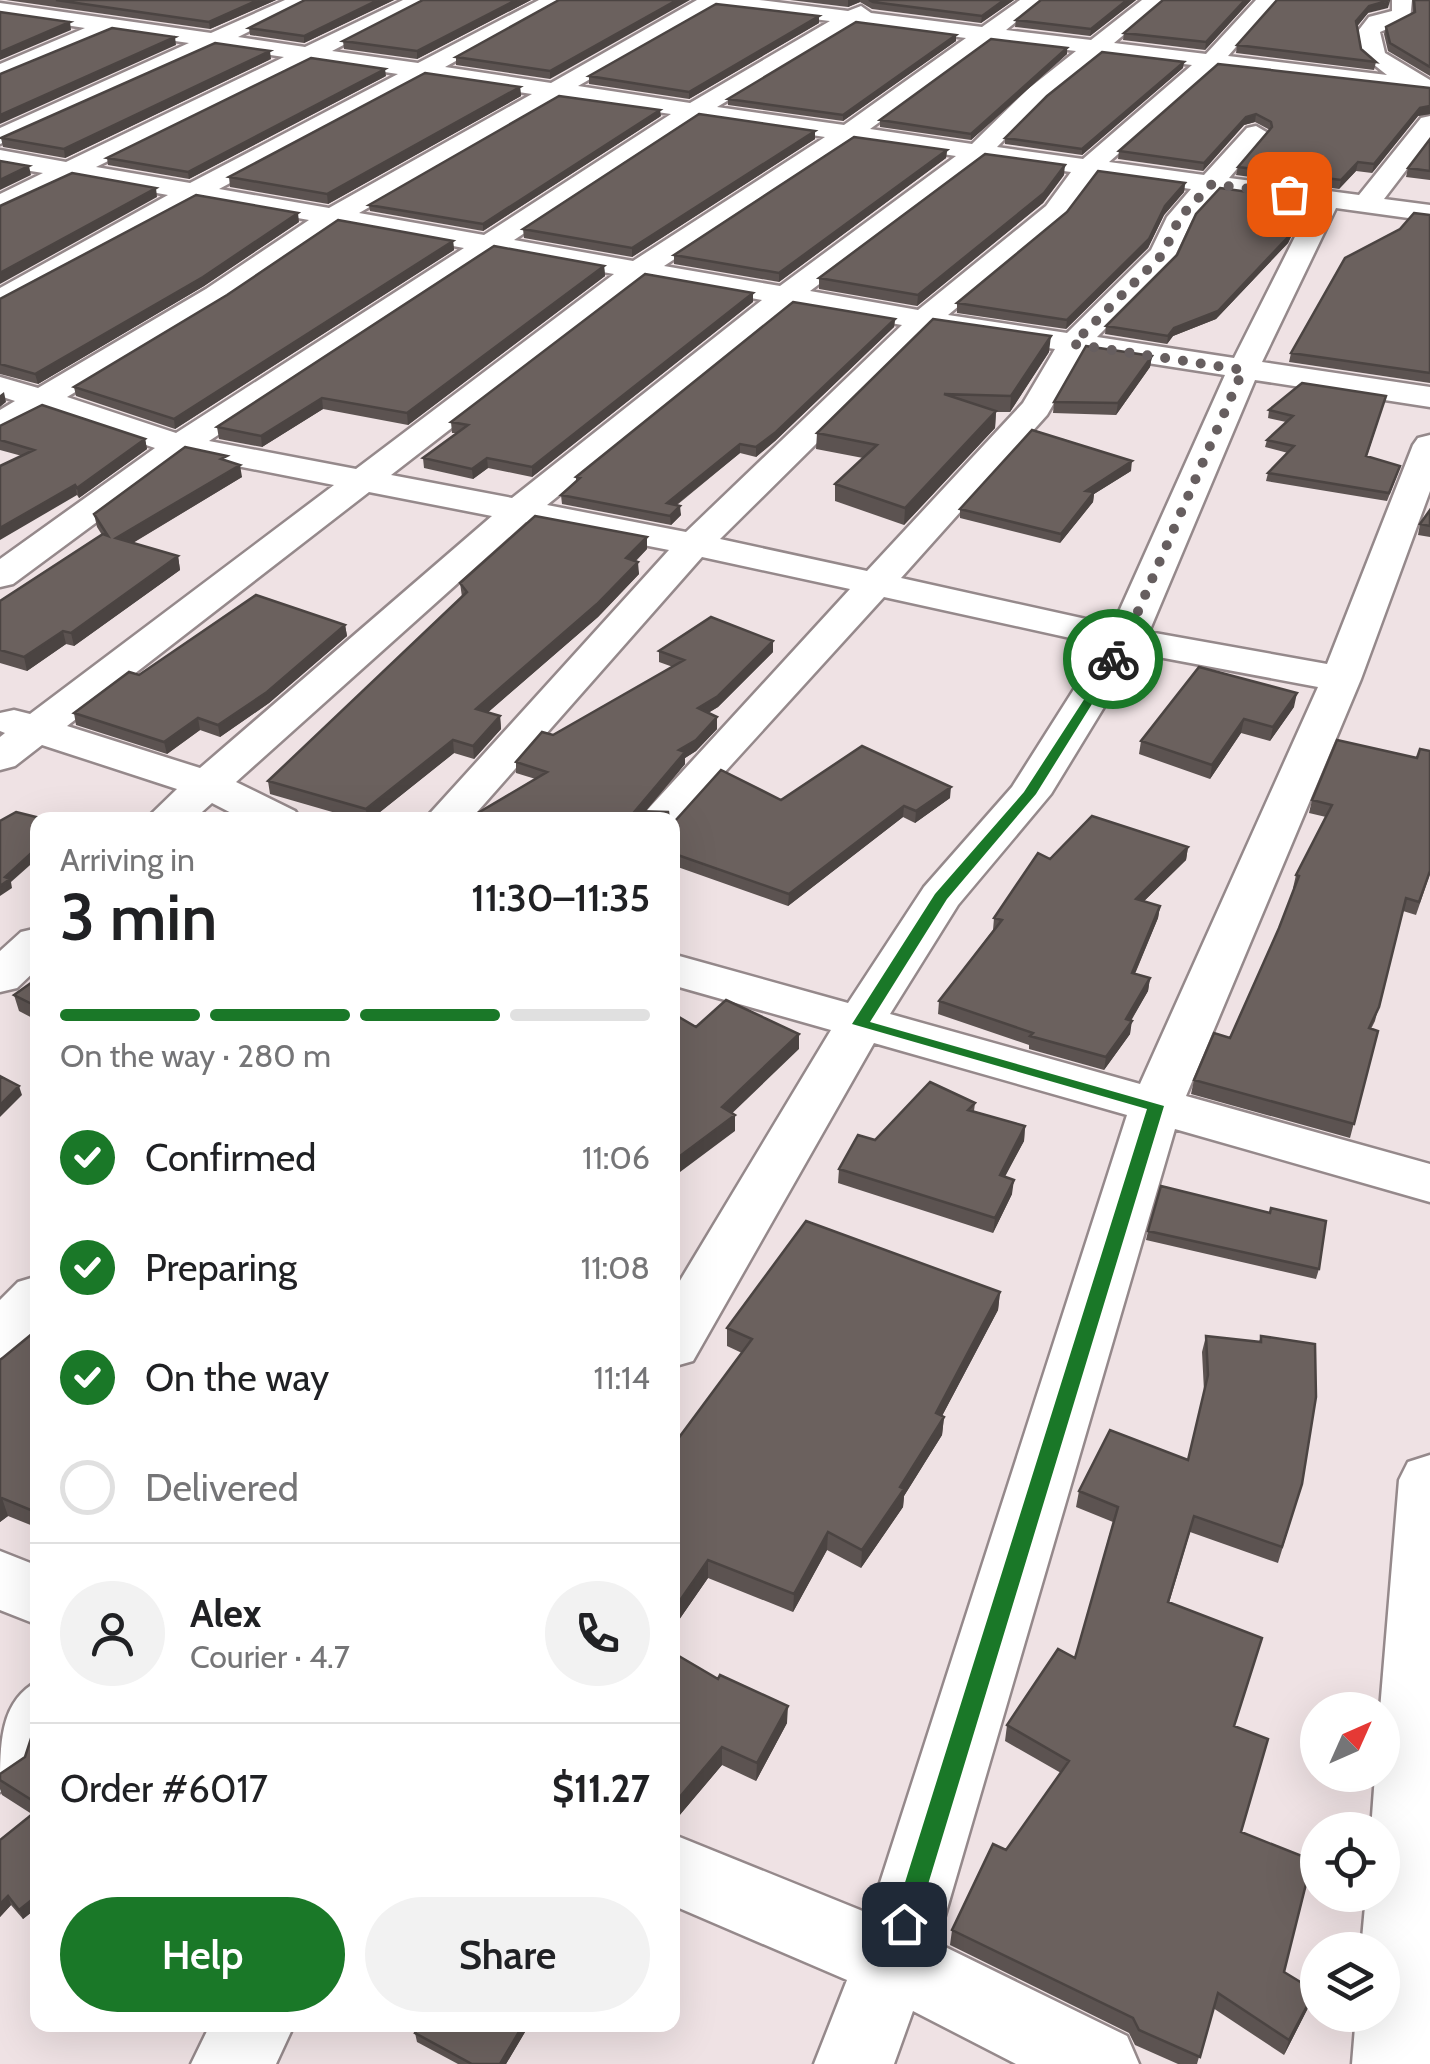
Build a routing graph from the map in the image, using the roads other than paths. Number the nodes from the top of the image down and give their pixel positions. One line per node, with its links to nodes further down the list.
1 (302, 0): 17 (street)
2 (419, 0): 19 (street)
3 (555, 0): 21 (street)
4 (710, 0): 13 (street); 24 (street)
5 (881, 0): 13 (street)
6 (1033, 0): 16 (street)
7 (1155, 0): 18 (street)
8 (1267, 0): 20 (street)
9 (1402, 0): 23 (street)
10 (154, 6): 14 (street)
11 (0, 9): 12 (street)
12 (44, 15): 14 (street); 15 (street)
13 (852, 16): 16 (street); 25 (street)
14 (112, 24): 17 (street); 22 (street)
15 (0, 32)
16 (986, 34): 18 (street); 27 (street)
17 (219, 39): 19 (street); 29 (street)
18 (1096, 46): 20 (street); 30 (street)
19 (313, 53): 21 (street); 33 (street)
20 (1211, 60): 23 (street); 32 (street)
21 (428, 70): 24 (street); 35 (street)
22 (0, 72)
23 (1422, 85)
24 (553, 88): 25 (street); 40 (street)
25 (696, 109): 27 (street); 41 (street)
26 (1430, 123): 38 (street)
27 (850, 132): 30 (street); 42 (street)
28 (1256, 133): 34 (street)
29 (0, 137)
30 (978, 152): 32 (street); 43 (street)
31 (0, 158): 33 (street)
32 (1088, 167): 34 (street); 45 (street)
33 (72, 170): 35 (street); 37 (street)
34 (1212, 184): 36 (street); 46 (street)
35 (193, 192): 40 (street); 44 (street)
36 (1327, 200): 38 (street); 47 (street)
37 (0, 204)
38 (1364, 204): 39 (street)
39 (1430, 213)
40 (334, 216): 41 (street); 50 (street)
41 (488, 246): 42 (street); 52 (street)
42 (638, 270): 43 (street); 54 (street)
43 (788, 295): 45 (street); 55 (street)
44 (0, 300)
45 (924, 320): 46 (street); 56 (street)
46 (1073, 344): 47 (street); 58 (street)
47 (1243, 370): 49 (street); 59 (street)
48 (0, 386): 50 (street)
49 (1430, 397)
50 (46, 398): 51 (street); 52 (street)
51 (0, 424)
52 (180, 445): 54 (street); 57 (street)
53 (1430, 445): 60 (street)
54 (364, 483): 55 (street); 61 (street)
55 (517, 512): 56 (street); 63 (street)
56 (694, 544): 58 (street); 66 (street)
57 (0, 576)
58 (872, 585): 59 (street); 67 (street)
59 (1126, 639): 60 (street); 71 (street)
60 (1340, 679): 72 (street)
61 (19, 723): 62 (street); 63 (street)
62 (0, 757)
63 (206, 784): 64 (street); 65 (street)
64 (176, 812)
65 (263, 812)
66 (453, 812)
67 (667, 812)
68 (30, 949): 70 (street)
69 (680, 971): 71 (street)
70 (0, 977)
71 (860, 1024): 72 (street); 75 (street)
72 (1156, 1106): 73 (street); 83 (street)
73 (1430, 1183)
74 (30, 1305): 76 (street)
75 (680, 1330)
76 (0, 1336)
77 (1430, 1480): 88 (street)
78 (0, 1578): 79 (street)
79 (30, 1593)
80 (30, 1722): 81 (street)
81 (0, 1760)
82 (680, 1872): 83 (street)
83 (893, 1961): 86 (street); 87 (street)
84 (251, 2032): 85 (street)
85 (231, 2064)
86 (854, 2064)
87 (1099, 2064)
88 (1392, 2064)

